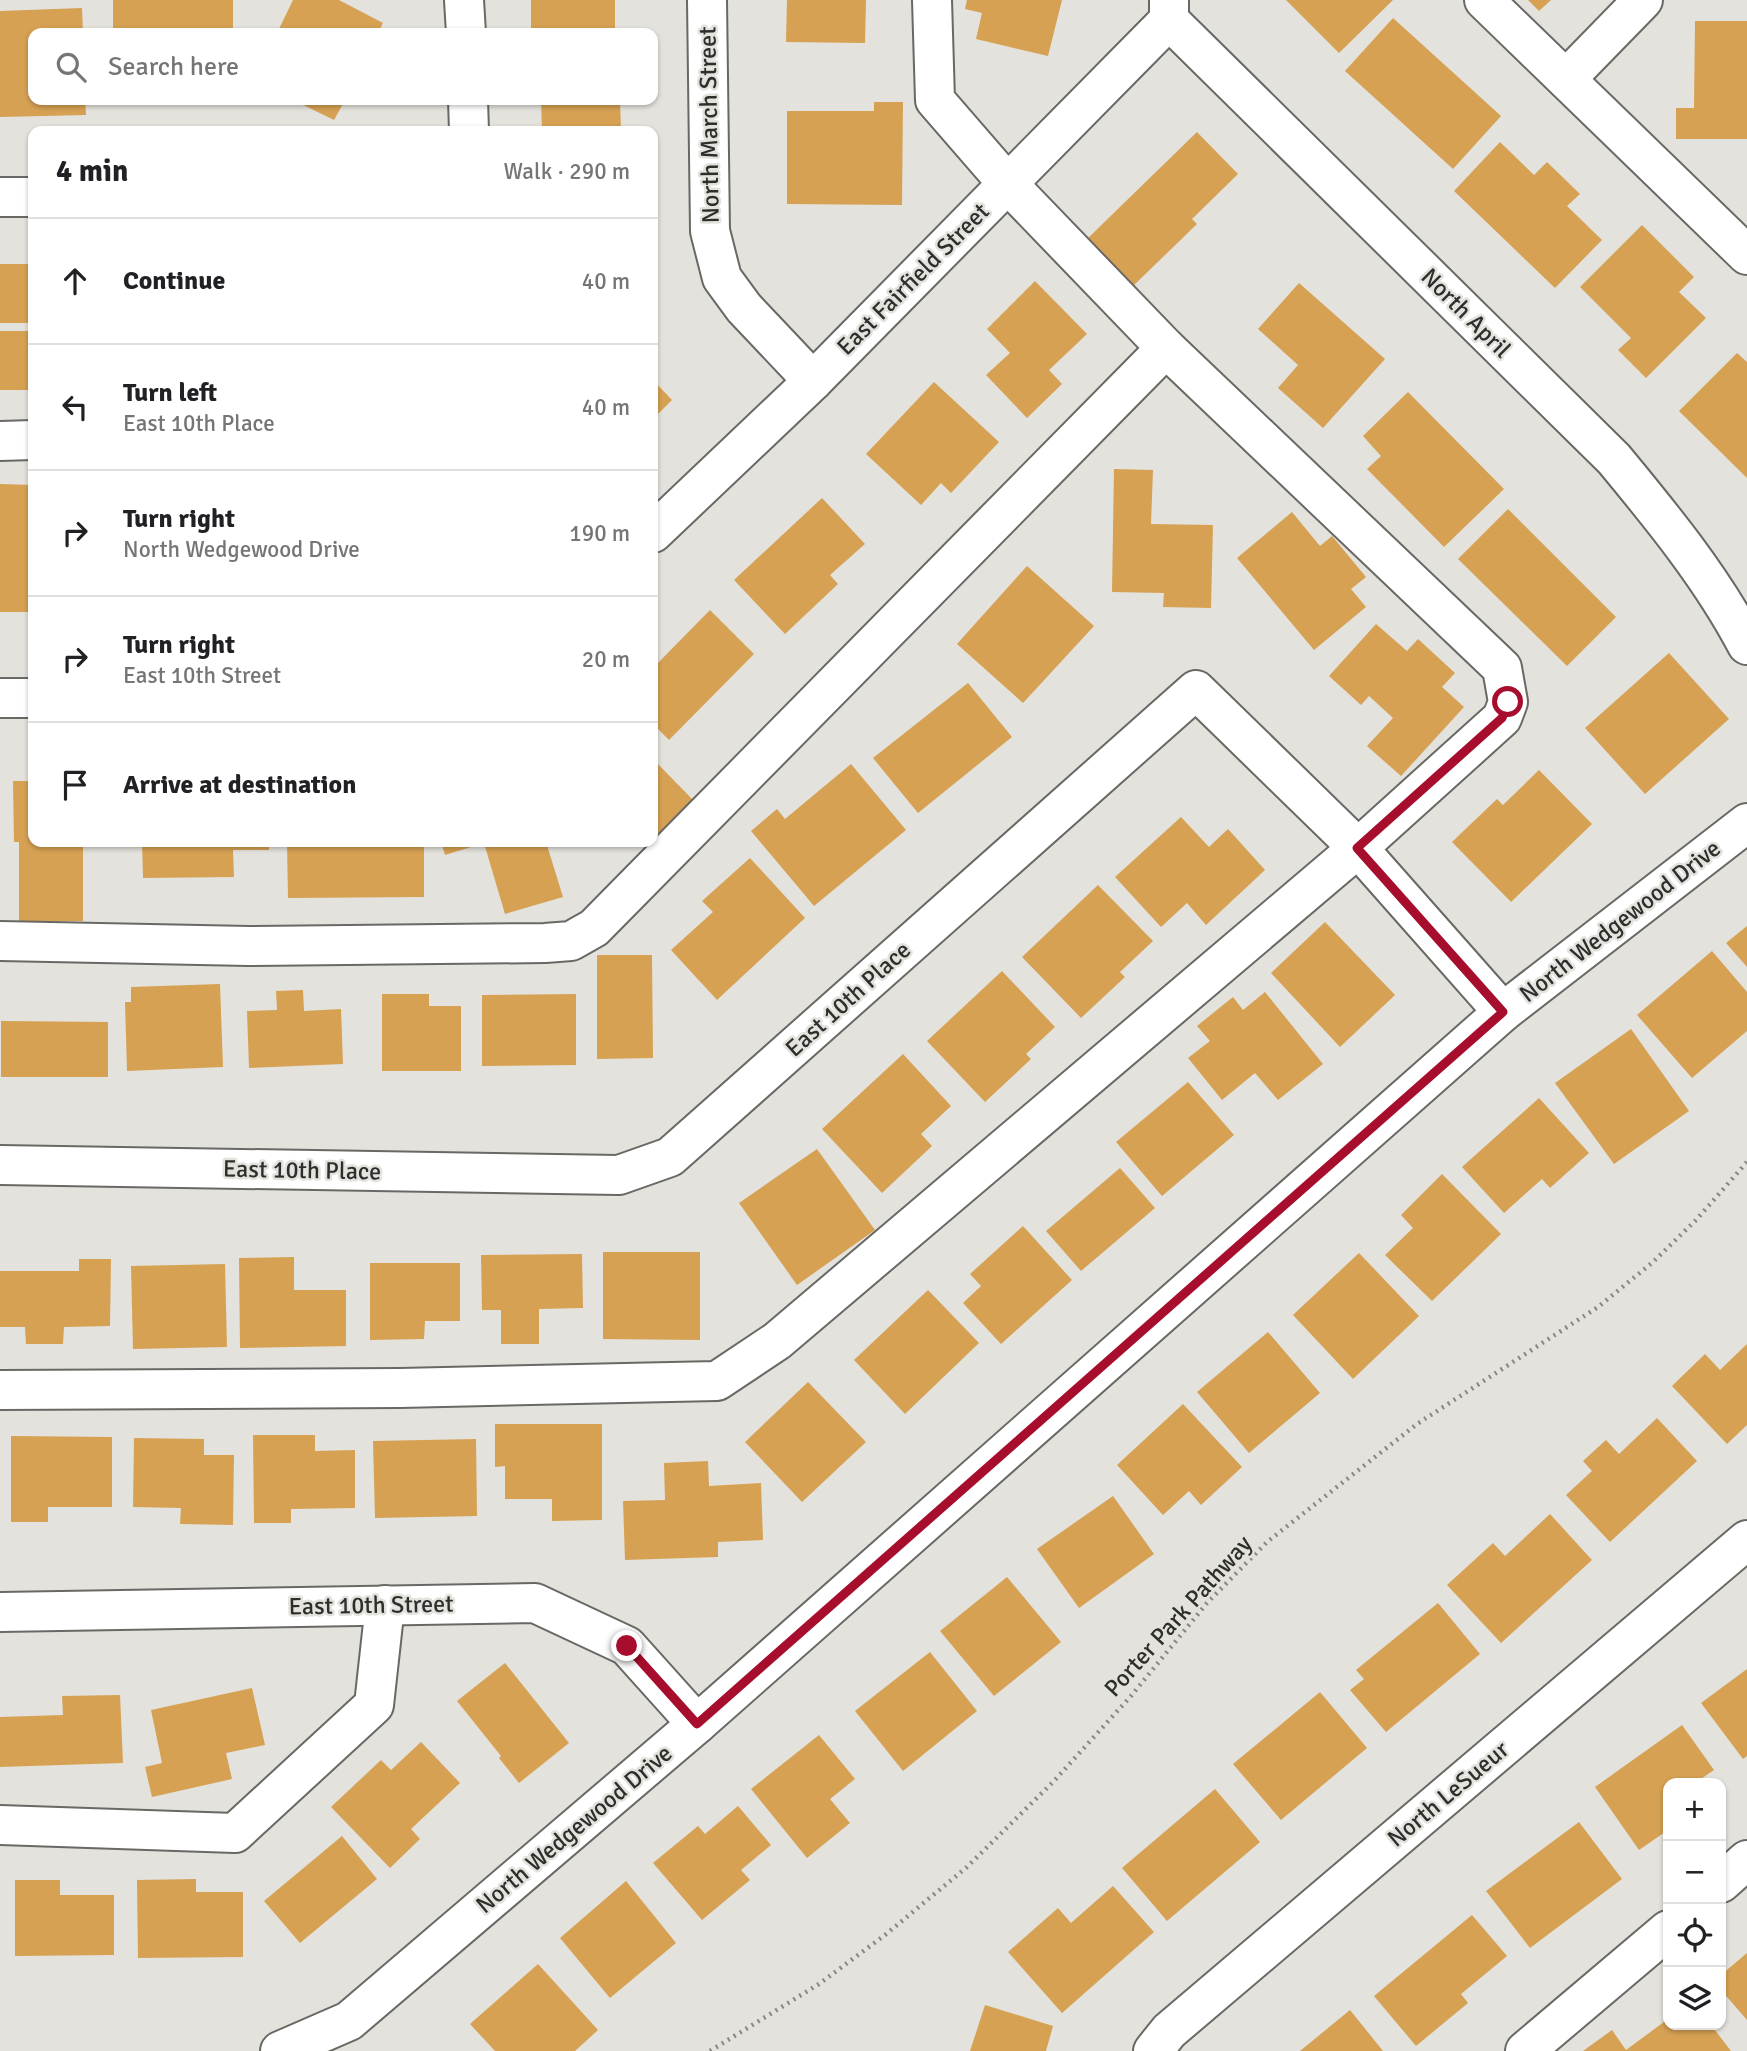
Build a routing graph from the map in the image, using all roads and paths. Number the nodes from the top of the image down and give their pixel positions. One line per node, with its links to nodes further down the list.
1 (464, 0): 7 (street)
2 (708, 0): 16 (street, North March Street)
3 (932, 0): 11 (street)
4 (1484, 0): 8 (street)
5 (1643, 0): 8 (street)
6 (1169, 10): 11 (street, East Fairfield Street); 20 (street, North April)
7 (466, 28)
8 (1566, 79): 14 (street)
9 (468, 105): 10 (street)
10 (469, 126)
11 (1007, 183): 15 (street); 16 (street, East Fairfield Street)
12 (0, 197): 13 (street)
13 (28, 197)
14 (1747, 255)
15 (1166, 348): 24 (street); 25 (street)
16 (813, 381): 19 (street, East Fairfield Street)
17 (28, 440): 18 (street)
18 (0, 441)
19 (658, 528)
20 (1747, 645)
21 (0, 698): 22 (street)
22 (28, 698)
23 (1747, 823): 26 (street, North Wedgewood Drive)
24 (1357, 848): 26 (street, East 10th Place); 28 (street, East 10th Place); 29 (street)
25 (0, 941)
26 (1503, 1012): 33 (street, North Wedgewood Drive)
27 (1747, 1162): 39 (path, Porter Park Pathway)
28 (0, 1165)
29 (0, 1390)
30 (1747, 1540): 40 (street, North LeSueur)
31 (384, 1605): 32 (street, East 10th Street); 33 (street, East 10th Street); 34 (street)
32 (0, 1612)
33 (697, 1724): 38 (street, North Wedgewood Drive)
34 (0, 1825)
35 (1747, 1860): 36 (street)
36 (1726, 1879)
37 (1663, 1934): 41 (street)
38 (280, 2051)
39 (710, 2051)
40 (1153, 2051)
41 (1525, 2051)

